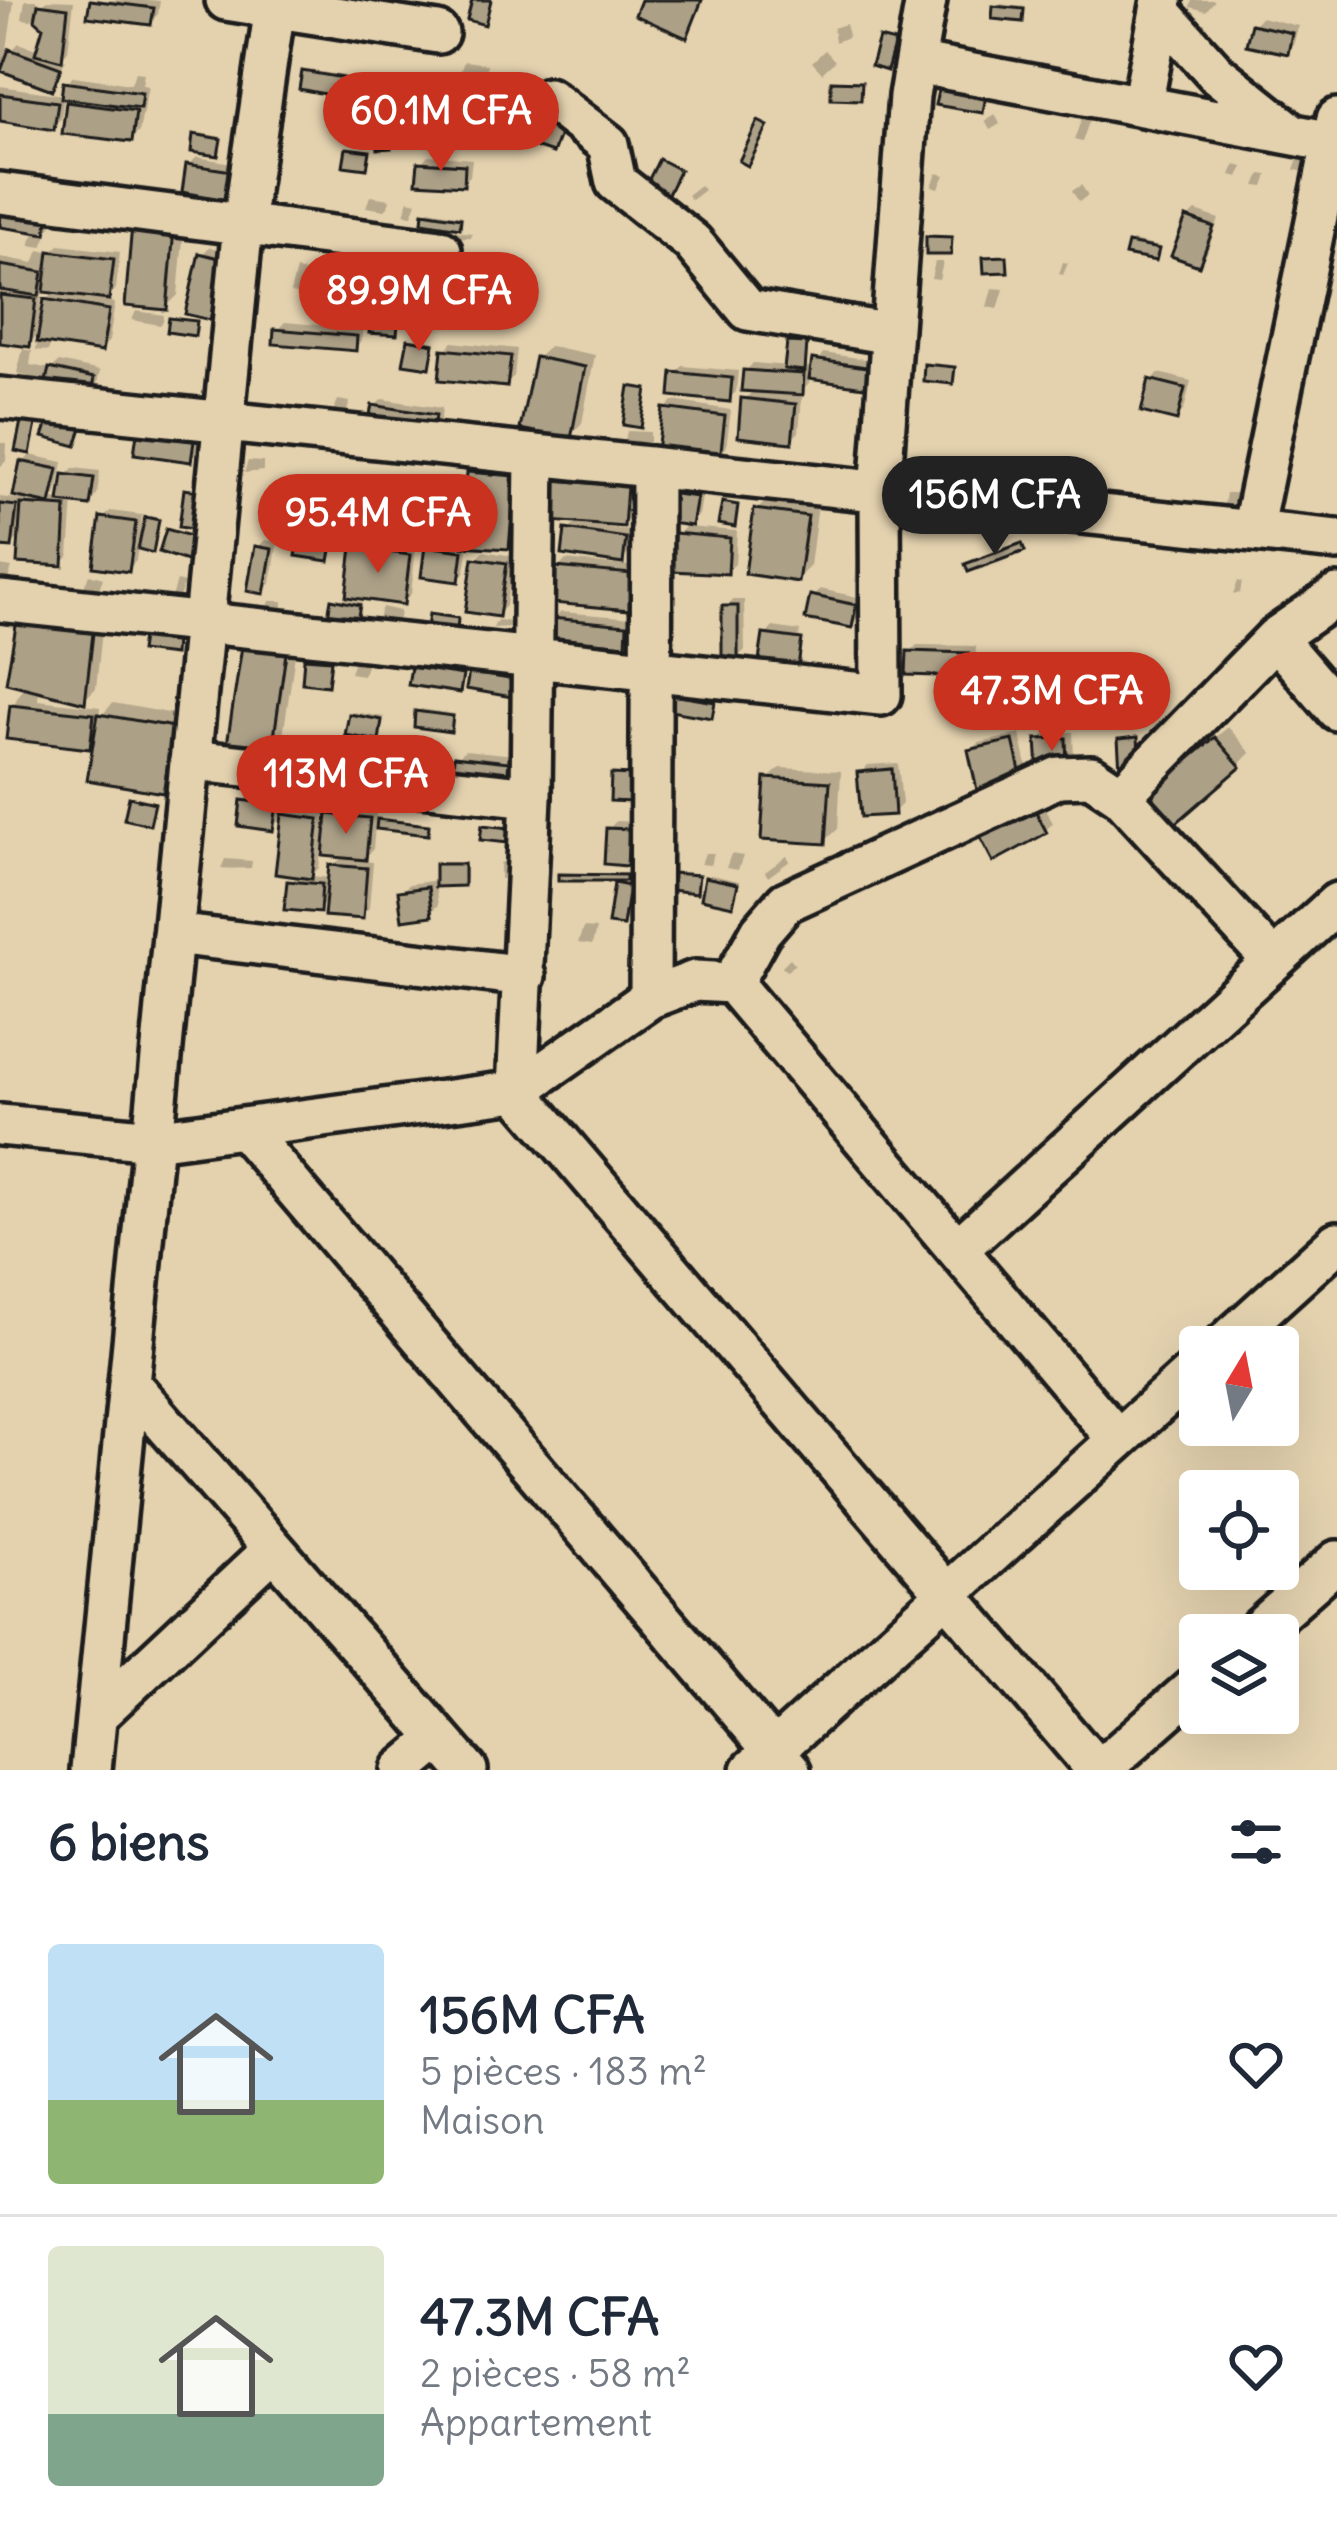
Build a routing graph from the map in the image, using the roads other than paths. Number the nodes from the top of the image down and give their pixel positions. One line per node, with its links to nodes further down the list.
1 (226, 0): 3 (street)
2 (926, 0): 6 (street)
3 (275, 4): 5 (street); 12 (street)
4 (1161, 5): 8 (street); 10 (street)
5 (438, 33)
6 (915, 63): 8 (street); 14 (street)
7 (548, 98): 14 (street)
8 (1142, 106): 10 (street)
9 (1335, 134): 10 (street); 20 (street)
10 (1293, 135)
11 (0, 193): 12 (street)
12 (243, 224): 13 (street); 16 (street)
13 (441, 250)
14 (891, 334): 19 (street)
15 (0, 398): 16 (street)
16 (224, 422): 17 (street); 24 (street)
17 (535, 455): 18 (street); 26 (street)
18 (652, 467): 19 (street); 27 (street)
19 (880, 492): 20 (street); 27 (street)
20 (1252, 531): 21 (street)
21 (1337, 540)
22 (1337, 595): 25 (street)
23 (0, 601): 24 (street)
24 (204, 623): 26 (street); 29 (street)
25 (1275, 638): 28 (street); 30 (street)
26 (532, 658): 27 (street); 31 (street)
27 (650, 670): 37 (street)
28 (1337, 710)
29 (190, 760): 31 (street); 33 (street)
30 (1121, 796): 34 (street); 36 (street)
31 (531, 797): 35 (street)
32 (1337, 903): 34 (street)
33 (173, 934): 35 (street); 41 (street)
34 (1273, 961): 43 (street)
35 (525, 976): 38 (street)
36 (732, 982): 37 (street); 43 (street)
37 (650, 998): 38 (street)
38 (518, 1091): 40 (street); 50 (street)
39 (0, 1125): 41 (street)
40 (244, 1129): 41 (street); 55 (street)
41 (153, 1141): 45 (street)
42 (1337, 1242): 44 (street)
43 (958, 1249): 47 (street)
44 (1244, 1326)
45 (129, 1383): 48 (street); 53 (street)
46 (1179, 1385): 47 (street)
47 (1118, 1440): 50 (street)
48 (274, 1549): 53 (street); 54 (street)
49 (1337, 1561): 51 (street)
50 (948, 1595): 55 (street); 59 (street)
51 (1277, 1614)
52 (1179, 1700): 59 (street)
53 (97, 1715): 56 (street)
54 (440, 1739): 57 (street); 58 (street)
55 (772, 1764)
56 (91, 1770)
57 (402, 1770)
58 (466, 1770)
59 (1098, 1770)

